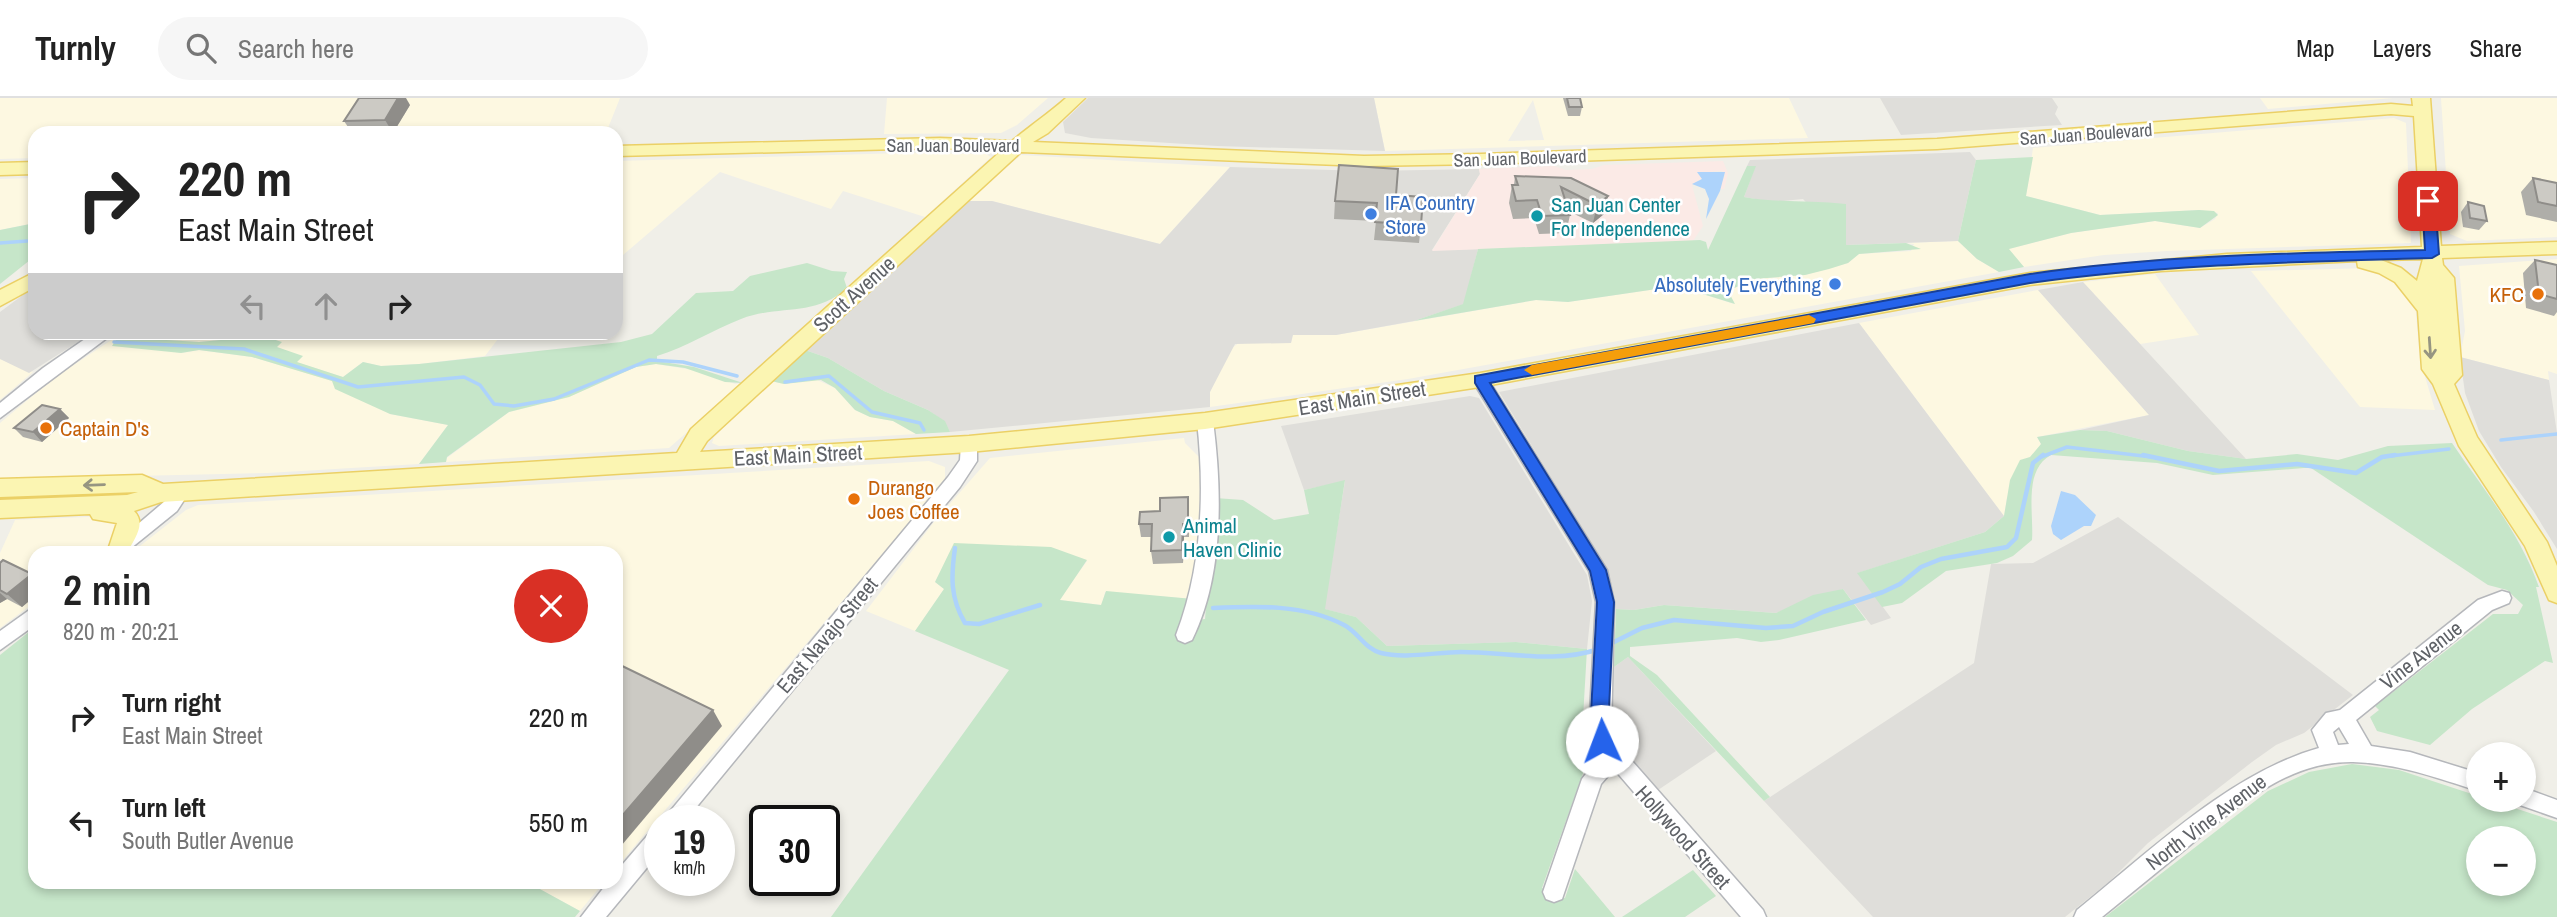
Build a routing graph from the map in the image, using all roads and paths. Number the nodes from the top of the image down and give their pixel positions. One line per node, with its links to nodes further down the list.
1 (1062, 98): 4 (main road, Scott Avenue)
2 (1076, 98): 4 (main road, Scott Avenue)
3 (2422, 105): 4 (main road, San Juan Boulevard); 10 (main road)
4 (1025, 138): 5 (main road, San Juan Boulevard); 21 (main road, Scott Avenue)
5 (623, 151)
6 (28, 168): 7 (main road)
7 (0, 169)
8 (2557, 248): 10 (main road, East Main Street)
9 (2324, 257): 10 (main road, East Main Street); 14 (main road); 16 (main road, East Main Street)
10 (2433, 260): 14 (main road); 17 (main road)
11 (28, 269): 13 (main road)
12 (28, 282): 13 (main road)
13 (7, 294)
14 (2428, 311): 17 (main road, one-way to 17)
15 (95, 340): 18 (street)
16 (1480, 380): 19 (main road, East Main Street); 36 (street, Hollywood Street)
17 (2442, 381): 28 (main road)
18 (0, 412)
19 (1205, 421): 20 (main road, East Main Street); 31 (street)
20 (970, 444): 21 (main road, East Main Street); 39 (street, East Navajo Street)
21 (683, 462): 23 (main road, East Main Street)
22 (0, 488): 23 (main road, East Main Street, one-way to 22)
23 (170, 492): 24 (main road, East Main Street); 27 (street)
24 (0, 509)
25 (0, 517): 26 (main road)
26 (118, 546)
27 (122, 546)
28 (2557, 593)
29 (2502, 598): 33 (street, Vine Avenue)
30 (28, 620): 32 (street)
31 (1185, 635)
32 (0, 642)
33 (2344, 718): 34 (street); 35 (street, Vine Avenue)
34 (2364, 752): 35 (street, North Vine Avenue); 37 (street, North Vine Avenue)
35 (2335, 753): 47 (street, North Vine Avenue)
36 (1612, 756): 44 (street); 46 (street, Hollywood Street)
37 (2466, 778)
38 (2536, 801): 40 (street)
39 (685, 805)
40 (2557, 808)
41 (644, 855): 42 (street)
42 (623, 880)
43 (616, 889): 45 (street)
44 (1554, 892)
45 (592, 917)
46 (1755, 917)
47 (2084, 917)

